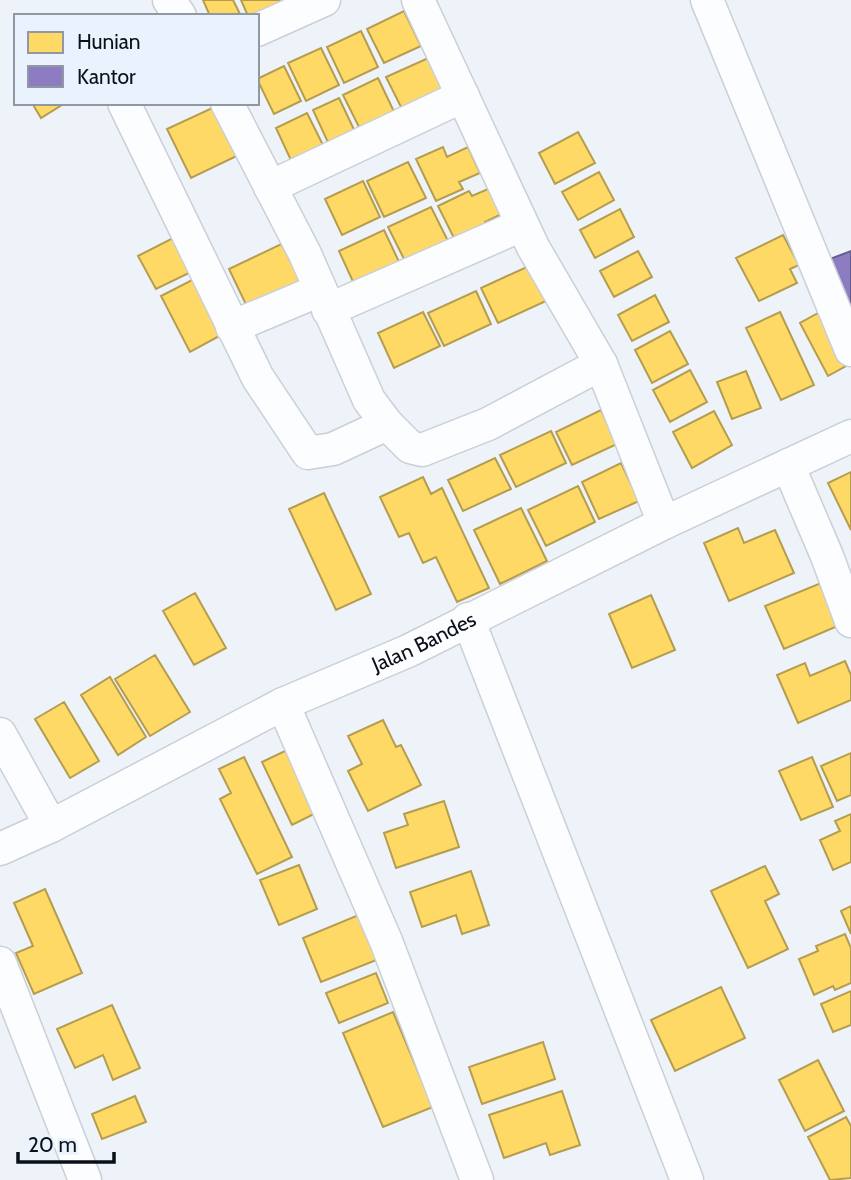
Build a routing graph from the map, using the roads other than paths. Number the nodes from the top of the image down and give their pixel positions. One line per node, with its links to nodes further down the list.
1 (324, 0): 4 (street)
2 (418, 0): 5 (street)
3 (707, 0): 12 (street)
4 (259, 29)
5 (463, 96): 8 (street); 9 (street)
6 (125, 105): 11 (street)
7 (228, 105): 8 (street)
8 (270, 187): 10 (street)
9 (522, 225): 10 (street); 13 (street)
10 (324, 300): 11 (street); 14 (street)
11 (232, 327): 14 (street)
12 (851, 350)
13 (601, 364): 14 (street); 17 (street)
14 (387, 425)
15 (851, 436): 16 (street, Jalan Bandes)
16 (788, 465): 17 (street, Jalan Bandes); 19 (street)
17 (664, 523): 18 (street, Jalan Bandes)
18 (468, 619): 20 (street, Jalan Bandes); 27 (street)
19 (851, 621)
20 (283, 704): 22 (street, Jalan Bandes); 26 (street)
21 (0, 734): 22 (street)
22 (51, 826): 23 (street, Jalan Bandes)
23 (0, 849)
24 (0, 962): 25 (street)
25 (85, 1180)
26 (478, 1180)
27 (687, 1180)

